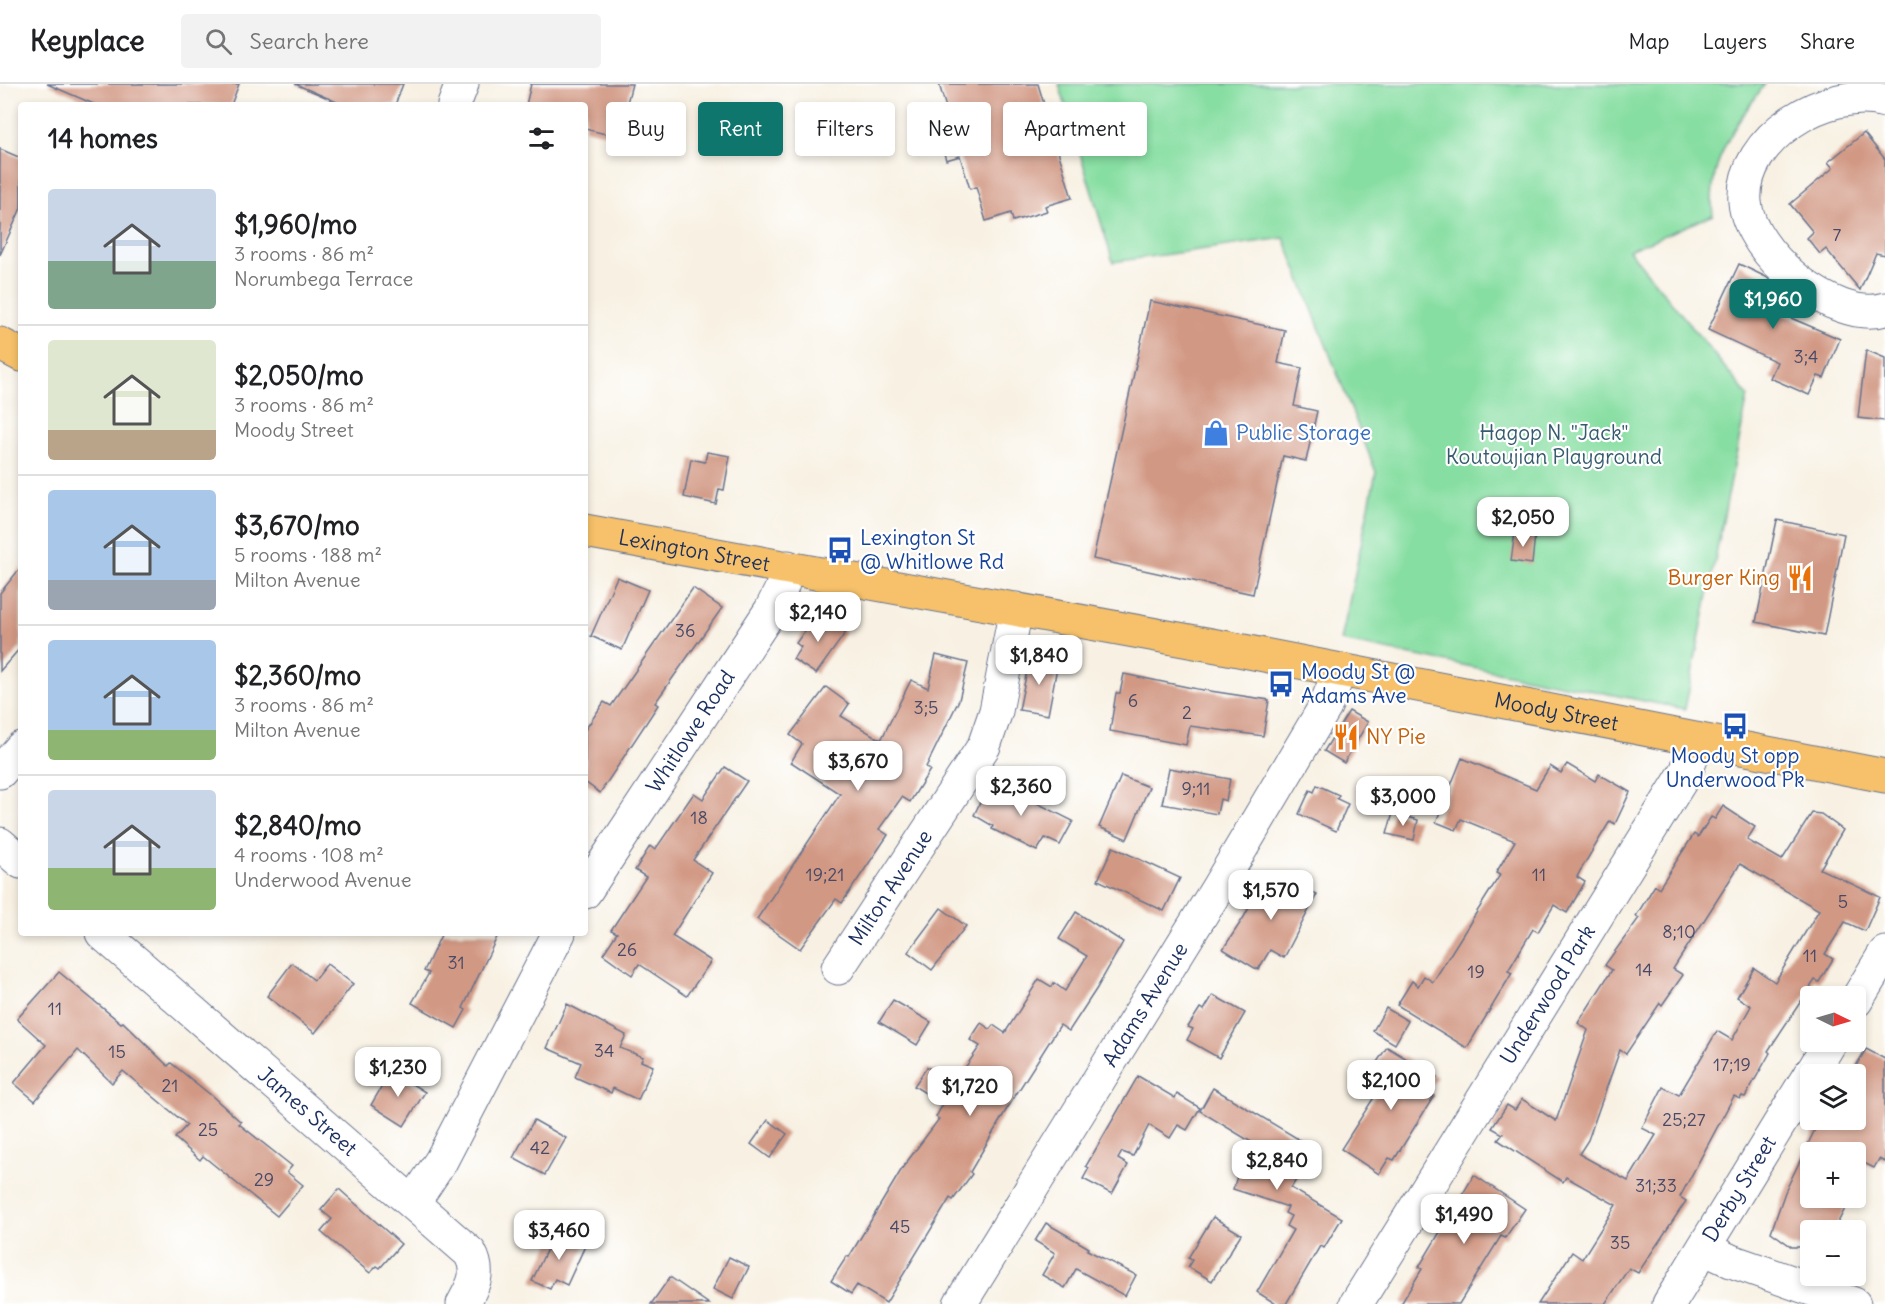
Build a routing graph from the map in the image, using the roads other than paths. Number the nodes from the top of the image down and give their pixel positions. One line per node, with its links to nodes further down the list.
1 (462, 84): 3 (street)
2 (1885, 101): 4 (street)
3 (455, 102)
4 (1885, 309)
5 (0, 344): 6 (main road)
6 (18, 353)
7 (588, 532): 8 (main road, Lexington Street)
8 (788, 567): 9 (main road, Lexington Street); 18 (street, Whitlowe Road)
9 (1017, 609): 10 (main road, Lexington Street); 22 (street, Milton Avenue)
10 (1228, 648): 11 (main road, Moody Street)
11 (1340, 670): 12 (main road, Moody Street); 28 (street, Adams Avenue)
12 (1698, 740): 15 (main road, Moody Street); 29 (street, Underwood Park)
13 (18, 751): 14 (street)
14 (0, 772)
15 (1885, 776)
16 (0, 844): 17 (street)
17 (18, 859)
18 (588, 887)
19 (105, 936): 25 (street, James Street)
20 (557, 936): 25 (street)
21 (1885, 953): 23 (street)
22 (838, 968)
23 (1865, 986)
24 (1800, 1092): 26 (street, Derby Street)
25 (413, 1203): 27 (street, James Street)
26 (1704, 1248): 30 (street, Derby Street); 31 (street)
27 (463, 1304)
28 (960, 1304)
29 (1356, 1304)
30 (1670, 1304)
31 (1854, 1304)

